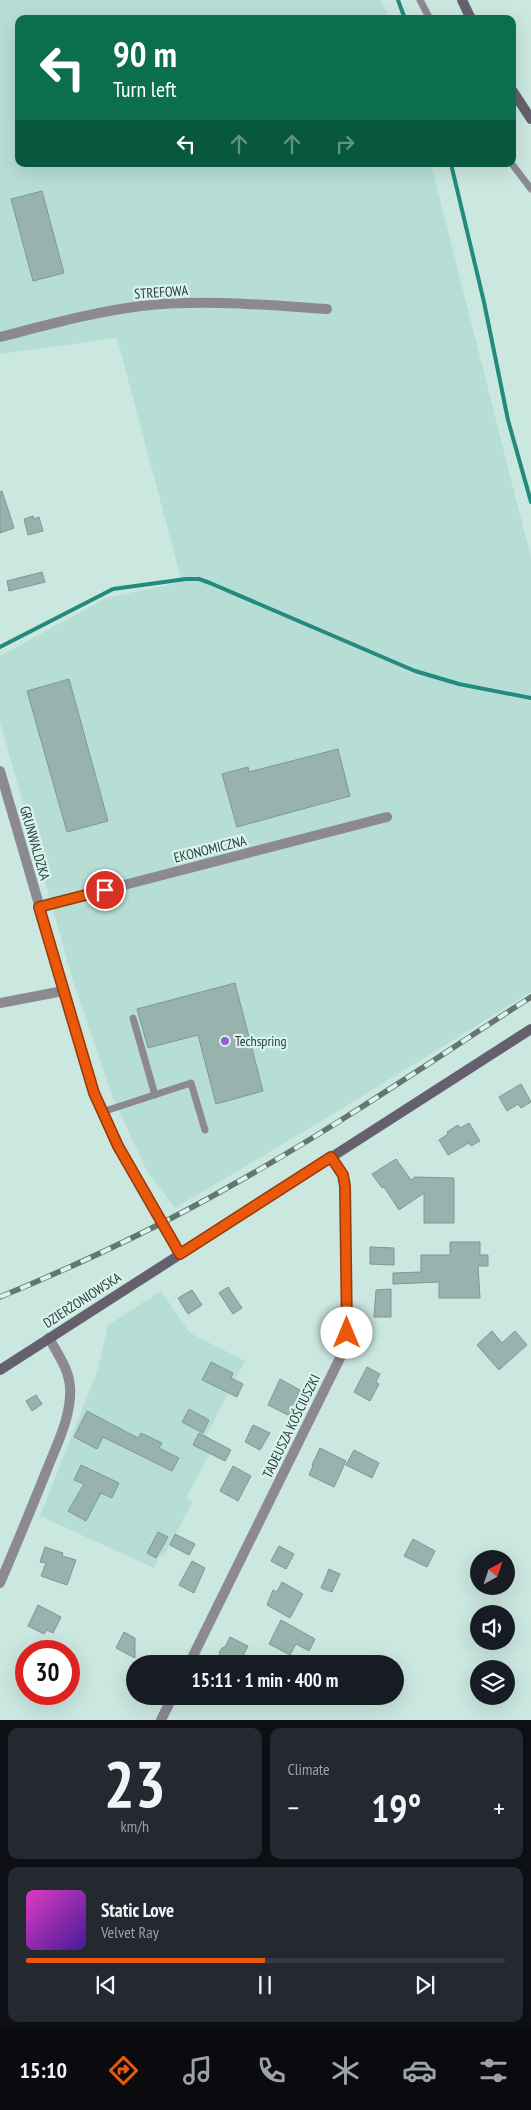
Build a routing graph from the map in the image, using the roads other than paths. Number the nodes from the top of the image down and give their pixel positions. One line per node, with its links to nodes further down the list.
1 (420, 0): 3 (lane)
2 (462, 0): 4 (main road)
3 (428, 15)
4 (470, 15)
5 (516, 96): 6 (main road)
6 (531, 119)
7 (514, 167): 8 (lane)
8 (531, 190)
9 (327, 310): 10 (street, STREFOWA)
10 (0, 337)
11 (0, 771): 13 (street, GRUNWALDZKA)
12 (387, 816): 13 (street, EKONOMICZNA)
13 (39, 907): 14 (street, GRUNWALDZKA)
14 (63, 991): 15 (street); 19 (street, GRUNWALDZKA)
15 (0, 1003)
16 (133, 1018): 18 (lane)
17 (531, 1029): 21 (main road, DZIERŻONIOWSKA)
18 (155, 1094): 19 (lane); 20 (lane)
19 (102, 1112): 22 (street, GRUNWALDZKA)
20 (205, 1130)
21 (331, 1157): 22 (main road, DZIERŻONIOWSKA); 26 (street, TADEUSZA KOŚCIUSZKI)
22 (180, 1254): 23 (main road, DZIERŻONIOWSKA)
23 (49, 1338): 24 (main road, DZIERŻONIOWSKA); 25 (street)
24 (0, 1370)
25 (0, 1582)
26 (193, 1655)
27 (168, 1705): 28 (street)
28 (161, 1720)

